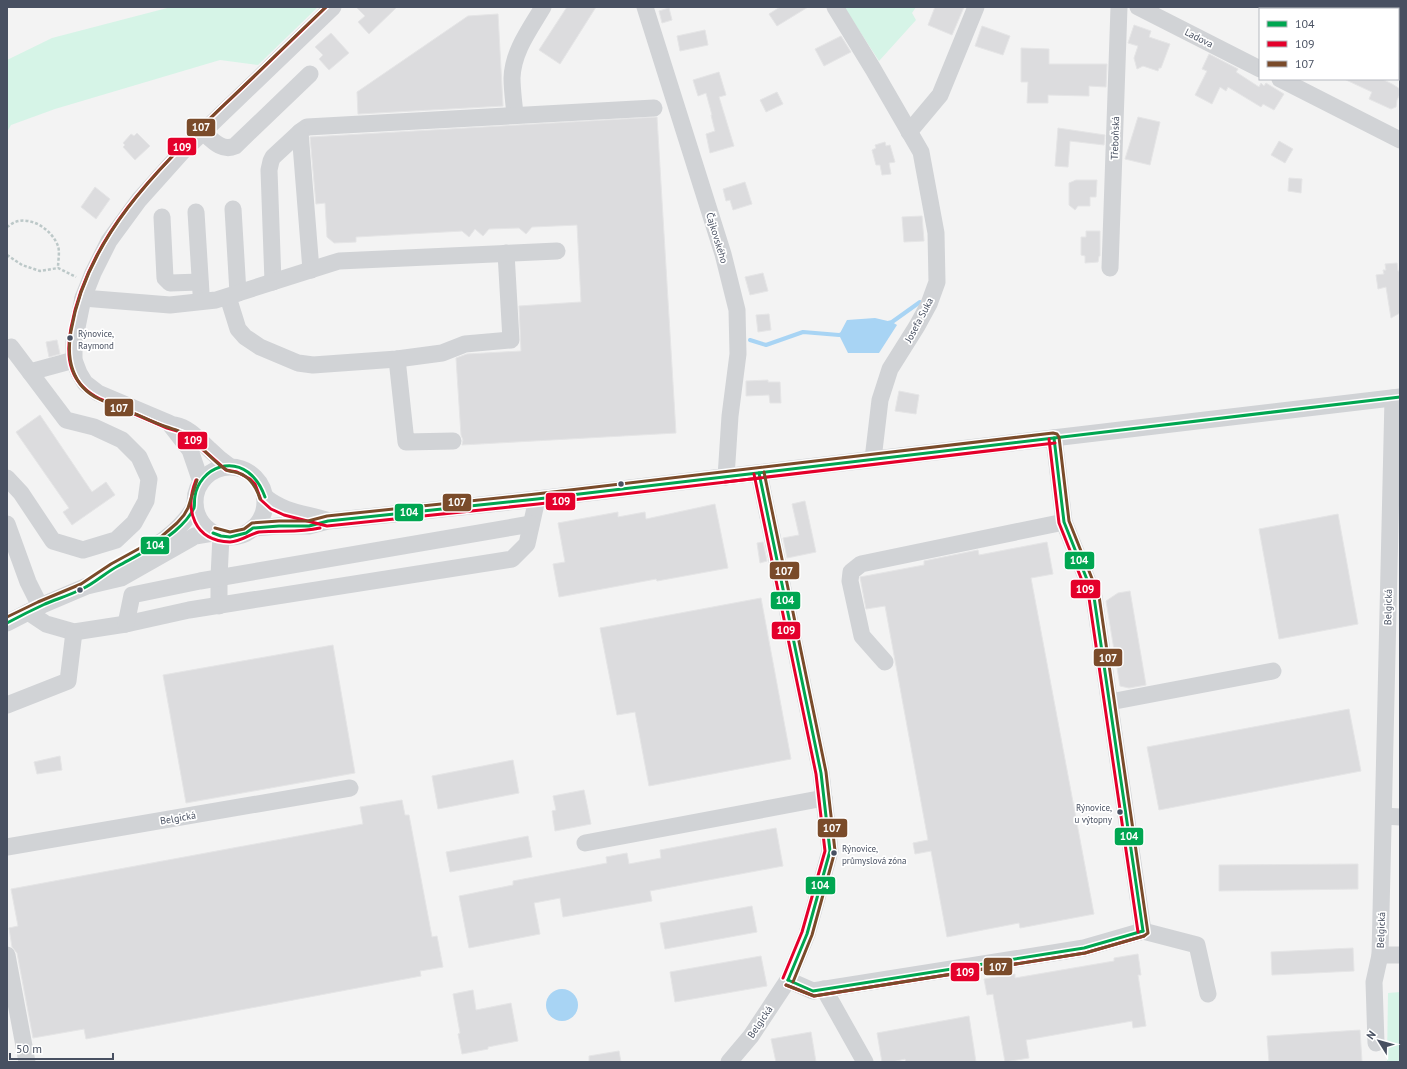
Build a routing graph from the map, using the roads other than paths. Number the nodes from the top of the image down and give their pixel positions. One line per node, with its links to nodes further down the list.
1 (333, 7): 13 (street)
2 (543, 7): 12 (street)
3 (645, 7): 40 (street, Čajkovského)
4 (835, 7): 15 (street, Josefa Suka)
5 (976, 7): 15 (street)
6 (1119, 7): 22 (street, Třeboňská)
7 (1138, 7): 8 (street, Ladova)
8 (1259, 68)
9 (310, 74): 13 (street)
10 (1282, 80): 16 (street)
11 (654, 108): 12 (street)
12 (515, 115): 14 (street)
13 (203, 132): 26 (street)
14 (300, 132): 23 (street); 25 (street)
15 (909, 132): 37 (street, Josefa Suka)
16 (1400, 140)
17 (232, 209): 27 (street)
18 (196, 212): 24 (street)
19 (162, 217): 24 (street)
20 (557, 251): 21 (street)
21 (506, 253): 23 (street); 30 (street)
22 (1110, 268)
23 (311, 270): 25 (street)
24 (200, 282): 28 (street)
25 (273, 282): 27 (street)
26 (86, 291): 28 (street); 31 (street)
27 (233, 295): 28 (street); 30 (street)
28 (201, 302)
29 (11, 346): 32 (street)
30 (397, 359): 36 (street)
31 (74, 360): 32 (street); 34 (street)
32 (30, 372): 41 (street)
33 (1396, 397): 35 (street, Belgická); 66 (street, Belgická)
34 (169, 424): 38 (street); 42 (street)
35 (1054, 438): 37 (street, Belgická); 47 (street)
36 (453, 441)
37 (873, 459): 39 (street, Belgická)
38 (229, 466): 42 (street); 43 (street)
39 (759, 473): 40 (street, Belgická); 65 (street, Belgická)
40 (726, 476): 44 (street, Belgická)
41 (7, 478)
42 (201, 482): 45 (street)
43 (265, 497): 46 (street, Belgická); 50 (street)
44 (537, 499): 46 (street, Belgická); 49 (street)
45 (195, 506): 51 (street); 54 (street)
46 (328, 521): 50 (street, Belgická)
47 (1064, 522): 60 (street); 62 (street)
48 (7, 524): 52 (street)
49 (531, 524): 53 (street); 55 (street)
50 (253, 528): 51 (street)
51 (217, 534): 53 (street); 54 (street)
52 (11, 547): 56 (street)
53 (219, 577): 55 (street); 58 (street)
54 (87, 586): 56 (street)
55 (219, 606): 58 (street)
56 (34, 610): 57 (street); 59 (street)
57 (7, 623)
58 (126, 624): 59 (street)
59 (74, 632): 63 (street)
60 (885, 662)
61 (1273, 670): 62 (street)
62 (1110, 702): 69 (street)
63 (7, 705)
64 (350, 788): 68 (street, Belgická)
65 (824, 798): 67 (street); 73 (street, Belgická)
66 (1392, 817): 72 (street, Belgická)
67 (585, 843)
68 (7, 847)
69 (1144, 931): 74 (street); 75 (street)
70 (1400, 954): 72 (street)
71 (7, 955): 77 (street)
72 (1380, 955): 76 (street, Belgická)
73 (788, 980): 74 (street); 78 (street, Belgická)
74 (824, 989): 79 (street)
75 (1208, 994)
76 (1376, 1043)
77 (27, 1062)
78 (729, 1062)
79 (865, 1062)

